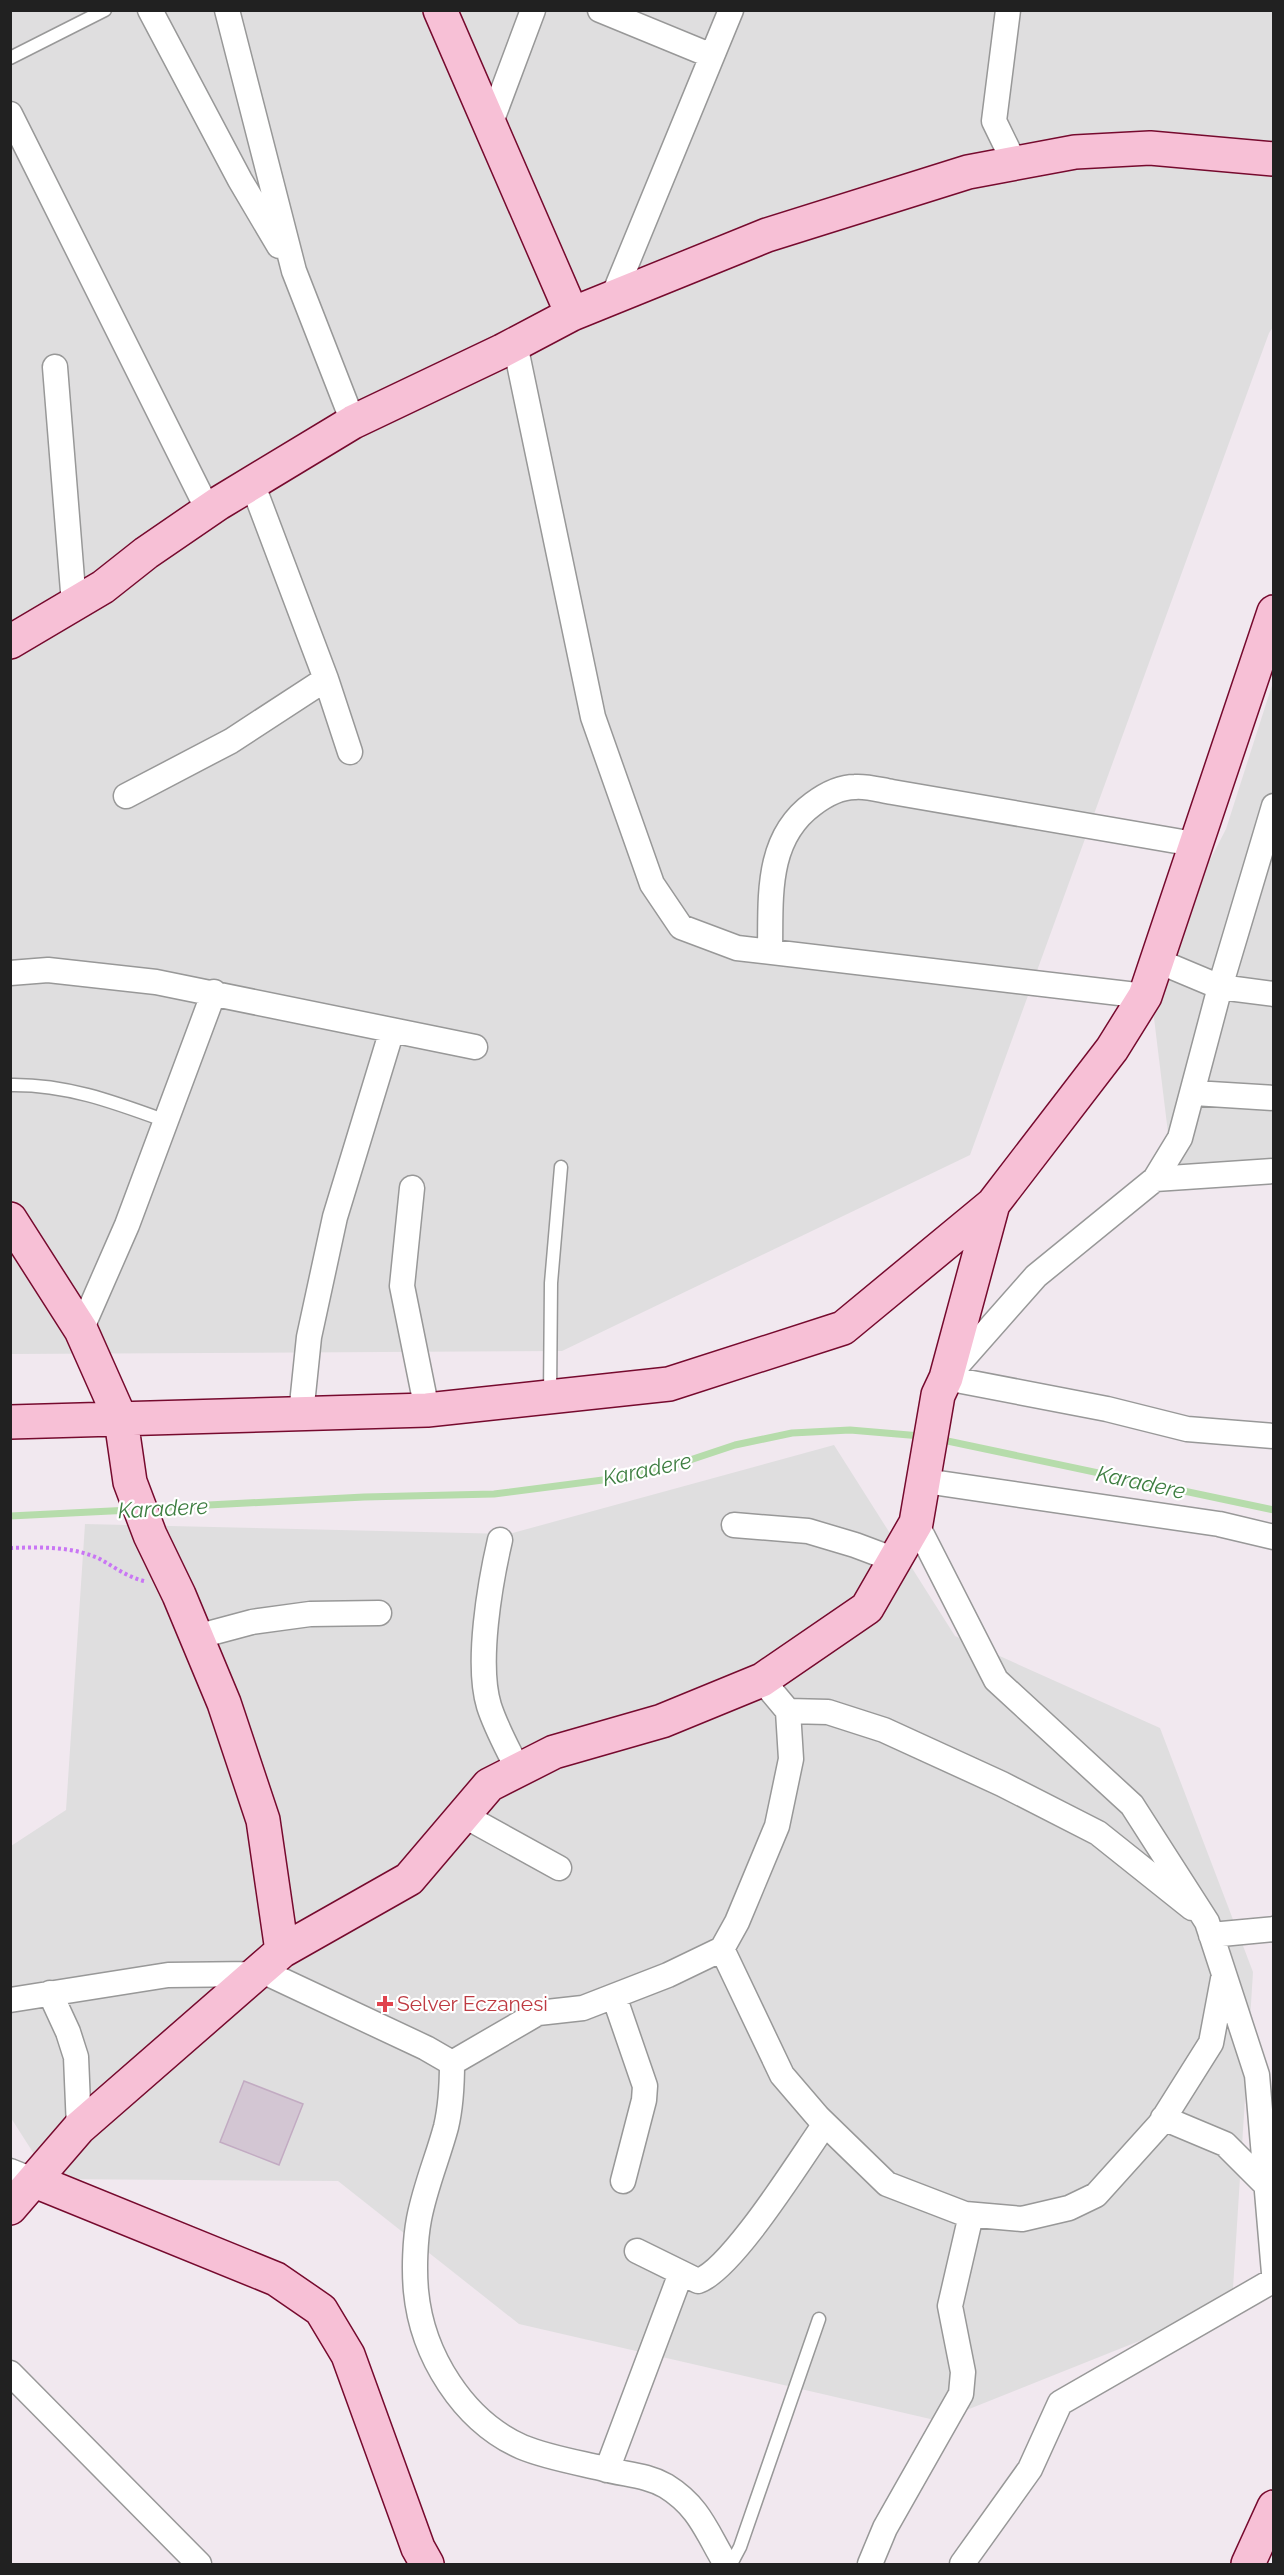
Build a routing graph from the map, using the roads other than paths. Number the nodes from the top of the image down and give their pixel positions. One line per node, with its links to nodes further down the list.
1 (105, 10): 10 (lane)
2 (150, 10): 15 (street)
3 (227, 10): 15 (street)
4 (440, 10): 12 (street)
5 (533, 10): 12 (street)
6 (600, 10): 9 (street)
7 (731, 10): 9 (street)
8 (1008, 10): 14 (street)
9 (712, 56): 16 (street)
10 (10, 58)
11 (10, 114): 22 (street)
12 (490, 125): 17 (street)
13 (1274, 159): 14 (street)
14 (1014, 162): 16 (street)
15 (294, 271): 20 (street)
16 (612, 299): 17 (street)
17 (572, 314): 18 (street)
18 (515, 344): 20 (street); 32 (street)
19 (55, 367): 23 (street)
20 (353, 422): 21 (street)
21 (252, 483): 22 (street); 26 (street)
22 (208, 510): 23 (street)
23 (74, 604): 25 (street)
24 (1274, 612): 31 (street)
25 (10, 642)
26 (326, 680): 27 (street); 28 (street)
27 (350, 752)
28 (126, 796)
29 (1274, 806): 30 (street)
30 (1268, 842): 35 (street)
31 (1194, 844): 32 (street); 33 (street)
32 (770, 951): 38 (street)
33 (1158, 961): 35 (street); 38 (street)
34 (10, 973): 36 (street)
35 (1220, 987): 37 (street); 42 (street)
36 (214, 992): 39 (street); 44 (street)
37 (1274, 994)
38 (1145, 996): 49 (street)
39 (392, 1030): 40 (street); 55 (street)
40 (475, 1047)
41 (10, 1085): 44 (lane)
42 (1194, 1093): 43 (street); 47 (street)
43 (1274, 1098)
44 (166, 1120): 51 (street)
45 (561, 1167): 53 (lane)
46 (1274, 1171): 47 (street)
47 (1155, 1179): 52 (street)
48 (412, 1188): 54 (street)
49 (993, 1204): 52 (street); 53 (street)
50 (10, 1219): 51 (street)
51 (81, 1330): 56 (street)
52 (942, 1387): 58 (street); 59 (street)
53 (550, 1397): 54 (street)
54 (427, 1410): 55 (street)
55 (301, 1414): 56 (street)
56 (121, 1420): 57 (street); 66 (street)
57 (10, 1422)
58 (1274, 1436)
59 (927, 1472): 60 (street); 62 (street)
60 (916, 1523): 64 (street); 72 (street)
61 (734, 1525): 64 (street)
62 (1274, 1537)
63 (500, 1540): 69 (street)
64 (895, 1560): 67 (street)
65 (379, 1613): 66 (street)
66 (196, 1637): 75 (street)
67 (762, 1680): 68 (street); 69 (street)
68 (788, 1711): 72 (street); 74 (street)
69 (518, 1770): 70 (street)
70 (463, 1815): 71 (street); 75 (street)
71 (559, 1868)
72 (1209, 1928): 73 (street); 76 (street)
73 (1274, 1929)
74 (722, 1948): 78 (street); 82 (street)
75 (266, 1965): 77 (street); 80 (street); 83 (street)
76 (1224, 1977): 81 (street); 86 (street)
77 (50, 1993): 79 (street); 83 (street)
78 (614, 1996): 80 (street); 85 (street)
79 (10, 2000)
80 (452, 2063): 95 (street)
81 (1163, 2118): 86 (street); 88 (street)
82 (825, 2124): 88 (street); 90 (street)
83 (79, 2128): 84 (street)
84 (23, 2176): 87 (street); 98 (street)
85 (623, 2181)
86 (1269, 2195): 91 (street)
87 (10, 2208)
88 (971, 2215): 101 (street)
89 (637, 2251): 90 (street)
90 (681, 2273): 95 (street)
91 (1274, 2273)
92 (1274, 2280): 102 (street)
93 (819, 2319): 100 (lane)
94 (10, 2373): 97 (street)
95 (607, 2470): 99 (street)
96 (1274, 2507): 103 (street)
97 (199, 2565)
98 (427, 2565)
99 (726, 2565)
100 (731, 2565)
101 (870, 2565)
102 (962, 2565)
103 (1248, 2565)

